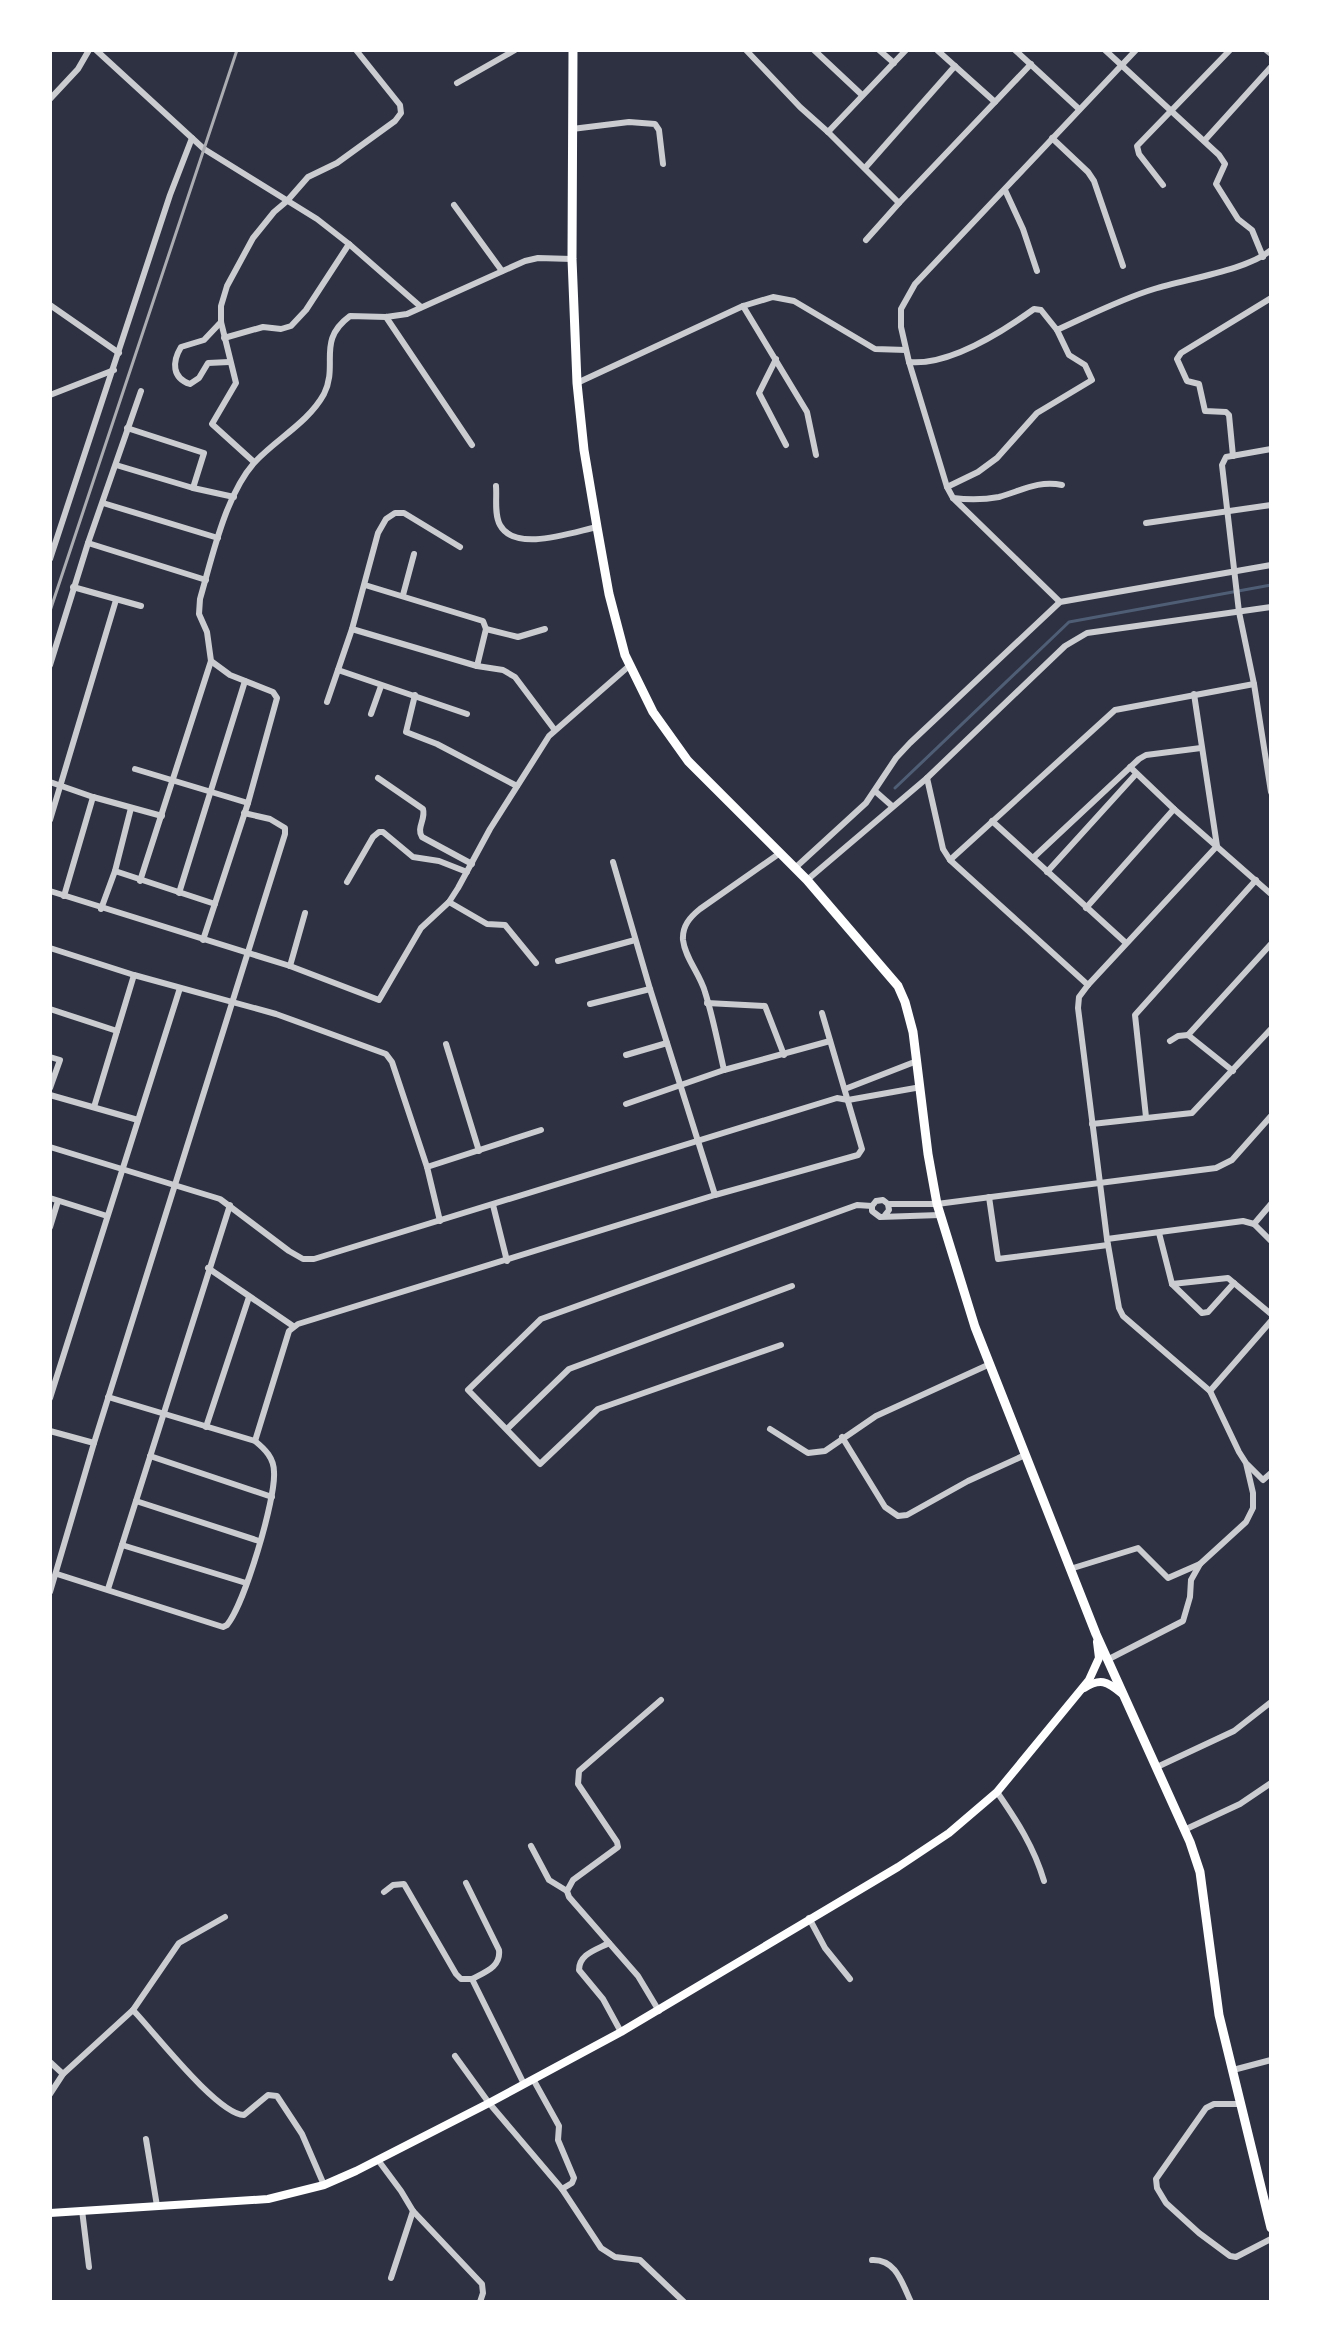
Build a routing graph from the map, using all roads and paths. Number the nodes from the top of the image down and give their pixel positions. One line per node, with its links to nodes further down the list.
1 (89, 50): 24 (street)
2 (96, 50): 30 (street)
3 (356, 50): 37 (street)
4 (515, 50): 22 (street)
5 (573, 50): 28 (main road)
6 (746, 50): 29 (street)
7 (814, 50): 23 (street)
8 (879, 50): 17 (street)
9 (906, 50): 17 (street)
10 (937, 50): 20 (street)
11 (1015, 50): 18 (street)
12 (1105, 50): 19 (street)
13 (1136, 50): 19 (street)
14 (1230, 50): 27 (street)
15 (1266, 50): 16 (street)
16 (1271, 54)
17 (894, 63): 23 (street)
18 (1031, 64): 25 (street); 26 (street)
19 (1121, 65): 26 (street); 27 (street)
20 (955, 66): 25 (street); 34 (street)
21 (1271, 67): 32 (street)
22 (457, 83)
23 (862, 95): 29 (street)
24 (50, 99)
25 (995, 102): 38 (street)
26 (1079, 109): 31 (street)
27 (1171, 109): 32 (street); 35 (street)
28 (572, 129): 33 (street); 44 (main road)
29 (828, 132): 34 (street)
30 (192, 138): 37 (street); 57 (street)
31 (1052, 138): 36 (street); 45 (street)
32 (1205, 140): 43 (street)
33 (663, 164)
34 (865, 168): 38 (street)
35 (1163, 185)
36 (1005, 190): 47 (street); 56 (street)
37 (287, 201): 41 (street); 53 (street)
38 (899, 203): 40 (street)
39 (454, 205): 46 (street)
40 (866, 240)
41 (349, 244): 51 (street); 55 (street)
42 (1271, 250): 43 (street)
43 (1263, 257): 54 (street)
44 (572, 259): 46 (street); 62 (main road)
45 (1123, 266)
46 (502, 271): 51 (street)
47 (1037, 271)
48 (1271, 298): 70 (street)
49 (50, 305): 57 (street)
50 (743, 306): 56 (street); 58 (street); 62 (street)
51 (421, 307): 52 (street)
52 (386, 317): 66 (street); 71 (street)
53 (221, 322): 55 (street); 59 (street)
54 (1057, 330): 60 (street); 75 (street)
55 (224, 338): 59 (street)
56 (906, 350): 60 (street)
57 (119, 353): 61 (street)
58 (776, 359): 67 (street); 69 (street)
59 (229, 362): 71 (street)
60 (909, 362): 75 (street)
61 (114, 370): 64 (street); 88 (street)
62 (577, 383): 83 (main road)
63 (141, 391): 65 (street)
64 (50, 395)
65 (127, 428): 72 (street); 76 (street)
66 (472, 445)
67 (786, 445)
68 (1271, 449): 70 (street)
69 (816, 455)
70 (1233, 456): 81 (street)
71 (254, 462): 77 (street)
72 (116, 465): 76 (street); 79 (street)
73 (1062, 485): 78 (street)
74 (496, 486): 83 (street)
75 (947, 487): 78 (street)
76 (193, 488): 77 (street)
77 (234, 497): 84 (street)
78 (953, 498): 96 (street)
79 (103, 503): 84 (street); 85 (street)
80 (1271, 505): 81 (street)
81 (1227, 513): 82 (street); 90 (street)
82 (1146, 523)
83 (597, 527): 106 (main road)
84 (218, 538): 91 (street)
85 (88, 543): 91 (street); 93 (street)
86 (460, 547): 92 (street)
87 (414, 554): 94 (street)
88 (50, 559)
89 (1271, 565): 90 (street)
90 (1234, 571): 96 (street); 99 (street)
91 (206, 580): 103 (street)
92 (365, 585): 94 (street); 100 (street)
93 (73, 587): 95 (street); 104 (street)
94 (403, 595): 101 (street)
95 (116, 600): 97 (street); 125 (street)
96 (1060, 602): 127 (street)
97 (141, 606)
98 (1271, 607): 99 (street)
99 (1239, 612): 109 (street); 122 (street)
100 (352, 629): 105 (street); 107 (street)
101 (486, 629): 102 (street); 105 (street)
102 (545, 629)
103 (211, 661): 108 (street); 123 (street)
104 (50, 665)
105 (477, 666): 116 (street)
106 (629, 666): 116 (street); 140 (main road)
107 (338, 670): 110 (street); 113 (street)
108 (245, 681): 128 (street); 131 (street)
109 (1254, 684): 111 (street); 129 (street)
110 (381, 686): 112 (street); 114 (street)
111 (1194, 694): 117 (street); 138 (street)
112 (415, 695): 115 (street); 126 (street)
113 (327, 702)
114 (371, 714)
115 (467, 714)
116 (554, 729): 126 (street)
117 (1201, 748): 118 (street); 139 (street)
118 (1130, 767): 120 (street); 141 (street)
119 (135, 769): 123 (street)
120 (1136, 774): 134 (street); 148 (street)
121 (378, 778): 144 (street)
122 (927, 778): 132 (street); 142 (street)
123 (174, 779): 128 (street); 136 (street)
124 (50, 782): 125 (street)
125 (61, 785): 130 (street); 137 (street)
126 (517, 786): 144 (street)
127 (875, 791): 132 (street); 145 (street)
128 (210, 792): 131 (street); 154 (street)
129 (1271, 792)
130 (93, 797): 133 (street); 156 (street)
131 (248, 803): 135 (street)
132 (892, 806): 149 (street)
133 (131, 808): 136 (street); 146 (street)
134 (1174, 809): 139 (street); 159 (street)
135 (244, 813): 158 (street); 167 (street)
136 (162, 816): 151 (street)
137 (50, 820)
138 (992, 821): 141 (street); 142 (street)
139 (1217, 846): 150 (street); 164 (street)
140 (780, 853): 145 (main road); 176 (street)
141 (1033, 858): 148 (street)
142 (950, 860): 172 (street)
143 (613, 862): 163 (street)
144 (472, 864): 147 (street)
145 (795, 868): 149 (main road)
146 (115, 871): 151 (street); 160 (street)
147 (467, 872): 152 (street); 157 (street)
148 (1047, 872): 159 (street)
149 (807, 880): 190 (main road)
150 (1256, 880): 155 (street); 203 (street)
151 (140, 881): 154 (street)
152 (347, 882)
153 (50, 891): 156 (street)
154 (179, 893): 158 (street)
155 (1271, 894)
156 (64, 896): 160 (street)
157 (449, 902): 169 (street); 170 (street)
158 (215, 904): 162 (street)
159 (1086, 908): 164 (street)
160 (101, 909): 162 (street)
161 (305, 913): 170 (street)
162 (203, 940): 167 (street)
163 (635, 940): 168 (street); 174 (street)
164 (1126, 943): 172 (street)
165 (1271, 944): 182 (street)
166 (50, 948): 171 (street)
167 (247, 953): 170 (street); 175 (street)
168 (558, 961)
169 (536, 963)
170 (290, 966)
171 (134, 975): 173 (street); 181 (street)
172 (1088, 985): 205 (street)
173 (180, 988): 175 (street); 204 (street)
174 (650, 989): 177 (street); 185 (street)
175 (231, 1001): 210 (street); 213 (street)
176 (707, 1003): 188 (street); 191 (street)
177 (590, 1004)
178 (50, 1009): 181 (street)
179 (822, 1013): 183 (street)
180 (1271, 1029): 192 (street)
181 (117, 1031): 201 (street)
182 (1188, 1035): 184 (street); 192 (street)
183 (830, 1041): 188 (street); 196 (street)
184 (1170, 1041)
185 (667, 1043): 187 (street); 193 (street)
186 (446, 1044): 209 (street)
187 (626, 1055)
188 (784, 1055): 191 (street)
189 (50, 1057): 195 (street)
190 (917, 1061): 194 (main road); 196 (street)
191 (724, 1070): 193 (street)
192 (1233, 1071): 203 (street)
193 (681, 1086): 200 (street); 207 (street)
194 (921, 1087): 199 (street); 219 (main road)
195 (50, 1088)
196 (845, 1089): 198 (street); 199 (street)
197 (50, 1095): 201 (street)
198 (837, 1098): 199 (street); 207 (street)
199 (848, 1100): 214 (street)
200 (626, 1104)
201 (94, 1107): 204 (street)
202 (1271, 1116): 212 (street)
203 (1146, 1117): 205 (street)
204 (138, 1120): 211 (street)
205 (1092, 1124): 212 (street)
206 (541, 1130): 209 (street)
207 (698, 1142): 214 (street); 222 (street)
208 (50, 1147): 211 (street)
209 (479, 1151): 210 (street)
210 (427, 1167): 227 (street)
211 (121, 1171): 213 (street); 226 (street)
212 (1100, 1182): 215 (street); 232 (street)
213 (174, 1185): 221 (street); 246 (street)
214 (715, 1195): 233 (street)
215 (989, 1197): 219 (street); 232 (street)
216 (50, 1198): 217 (street)
217 (58, 1201): 226 (street); 229 (street)
218 (888, 1204): 219 (street); 223 (street); 224 (street)
219 (937, 1204): 225 (main road)
220 (1271, 1204): 228 (street)
221 (230, 1205): 227 (street); 234 (street)
222 (493, 1205): 227 (street); 233 (street)
223 (872, 1206): 224 (street); 250 (street)
224 (885, 1215): 225 (street)
225 (940, 1215): 243 (main road)
226 (107, 1216): 244 (street)
227 (440, 1221)
228 (1254, 1224): 230 (street); 231 (street)
229 (50, 1227)
230 (1159, 1233): 232 (street); 236 (street)
231 (1271, 1241)
232 (1108, 1242): 245 (street)
233 (507, 1261): 241 (street)
234 (208, 1268): 238 (street); 248 (street)
235 (1234, 1283): 236 (street); 236 (street); 239 (street)
236 (1172, 1284)
237 (792, 1286): 250 (street)
238 (249, 1297): 241 (street); 249 (street)
239 (1271, 1314)
240 (1271, 1321): 245 (street)
241 (293, 1326): 254 (street)
242 (781, 1345): 250 (street)
243 (990, 1364): 253 (street); 256 (main road)
244 (53, 1380): 247 (street)
245 (1210, 1391): 258 (street)
246 (108, 1397): 248 (street); 255 (street)
247 (50, 1398)
248 (163, 1415): 249 (street); 257 (street)
249 (206, 1427): 254 (street)
250 (507, 1429)
251 (770, 1429): 253 (street)
252 (50, 1431): 255 (street)
253 (842, 1437): 256 (street)
254 (255, 1441): 260 (street)
255 (94, 1443): 266 (street)
256 (1026, 1454): 265 (main road)
257 (150, 1456): 260 (street); 261 (street)
258 (1246, 1463): 259 (street); 264 (street)
259 (1271, 1473)
260 (272, 1497): 262 (street)
261 (136, 1501): 262 (street); 263 (street)
262 (259, 1541): 267 (street)
263 (122, 1545): 267 (street); 268 (street)
264 (1200, 1564): 265 (street); 271 (street)
265 (1070, 1569): 270 (main road)
266 (57, 1574): 268 (street); 269 (street)
267 (246, 1583): 268 (street)
268 (108, 1589)
269 (50, 1592)
270 (1096, 1634): 271 (main road); 272 (main road)
271 (1107, 1660): 273 (main road)
272 (1080, 1691): 273 (main road); 278 (main road)
273 (1121, 1693): 276 (main road)
274 (661, 1700): 283 (street)
275 (1271, 1702): 276 (street)
276 (1157, 1767): 279 (main road)
277 (1271, 1783): 279 (street)
278 (997, 1792): 281 (street); 286 (main road)
279 (1184, 1830): 296 (main road)
280 (531, 1846): 283 (street)
281 (1044, 1881)
282 (466, 1883): 288 (street)
283 (567, 1891): 287 (street)
284 (384, 1892): 288 (street)
285 (225, 1917): 290 (street)
286 (809, 1918): 289 (street); 291 (main road)
287 (609, 1943): 291 (street); 292 (street)
288 (472, 1979): 298 (street)
289 (850, 1979)
290 (133, 2010): 297 (street); 304 (street)
291 (659, 2011): 292 (main road)
292 (621, 2032): 298 (main road)
293 (455, 2056): 300 (street)
294 (1271, 2060): 296 (street)
295 (50, 2062): 297 (street)
296 (1233, 2070): 301 (main road)
297 (63, 2074): 299 (street)
298 (528, 2081): 300 (main road); 305 (street)
299 (50, 2094)
300 (489, 2103): 303 (main road); 305 (street)
301 (1241, 2104): 306 (main road); 312 (street)
302 (146, 2139): 307 (street)
303 (378, 2160): 304 (main road); 309 (street)
304 (324, 2185): 307 (main road)
305 (562, 2189): 317 (street)
306 (1268, 2201): 311 (main road)
307 (157, 2206): 308 (main road)
308 (82, 2210): 310 (main road); 314 (street)
309 (413, 2211): 315 (street); 316 (street)
310 (50, 2213)
311 (1271, 2228)
312 (1271, 2239)
313 (872, 2260): 318 (street)
314 (89, 2267)
315 (391, 2278)
316 (480, 2302)
317 (684, 2302)
318 (911, 2302)

